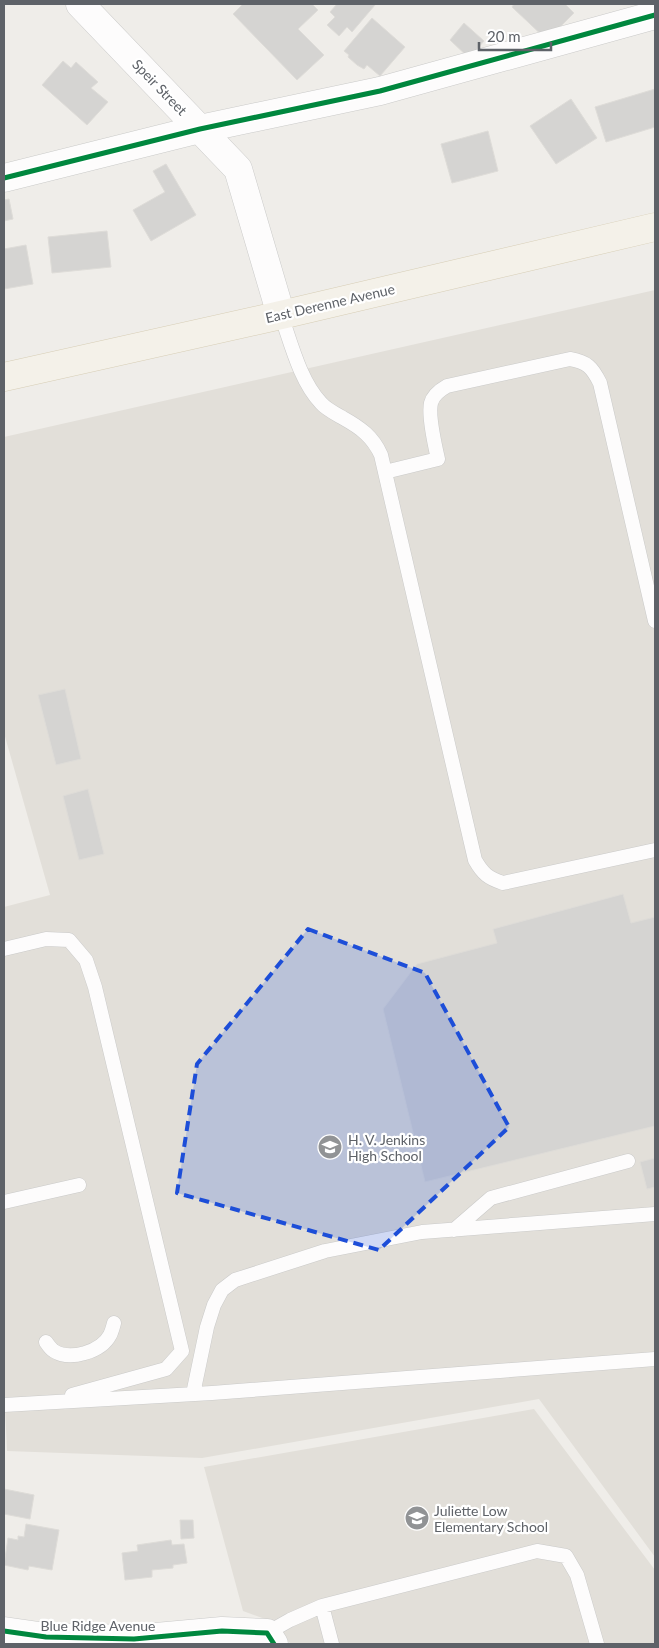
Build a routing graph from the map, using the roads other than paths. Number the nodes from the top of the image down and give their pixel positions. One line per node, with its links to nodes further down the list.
1 (80, 4): 3 (street, Speir Street)
2 (655, 15): 3 (street)
3 (200, 129): 4 (street); 6 (street, Speir Street)
4 (4, 178)
5 (655, 227): 6 (main road, East Derenne Avenue)
6 (281, 315): 7 (main road, East Derenne Avenue); 8 (lane)
7 (4, 377)
8 (385, 472): 9 (lane); 10 (lane)
9 (655, 620)
10 (655, 850)
11 (4, 949): 21 (lane)
12 (628, 1161): 16 (lane)
13 (79, 1185): 14 (lane)
14 (4, 1202)
15 (655, 1214): 16 (lane)
16 (454, 1230): 20 (lane)
17 (114, 1323): 18 (lane)
18 (46, 1342)
19 (655, 1359): 20 (lane)
20 (193, 1394): 21 (lane)
21 (45, 1402): 22 (lane)
22 (4, 1405)
23 (322, 1606): 26 (lane); 28 (lane); 29 (lane)
24 (4, 1631): 27 (street, Blue Ridge Avenue)
25 (213, 1636): 26 (street, Blue Ridge Avenue); 27 (street, Blue Ridge Avenue)
26 (270, 1639)
27 (124, 1642)
28 (332, 1644)
29 (597, 1644)

